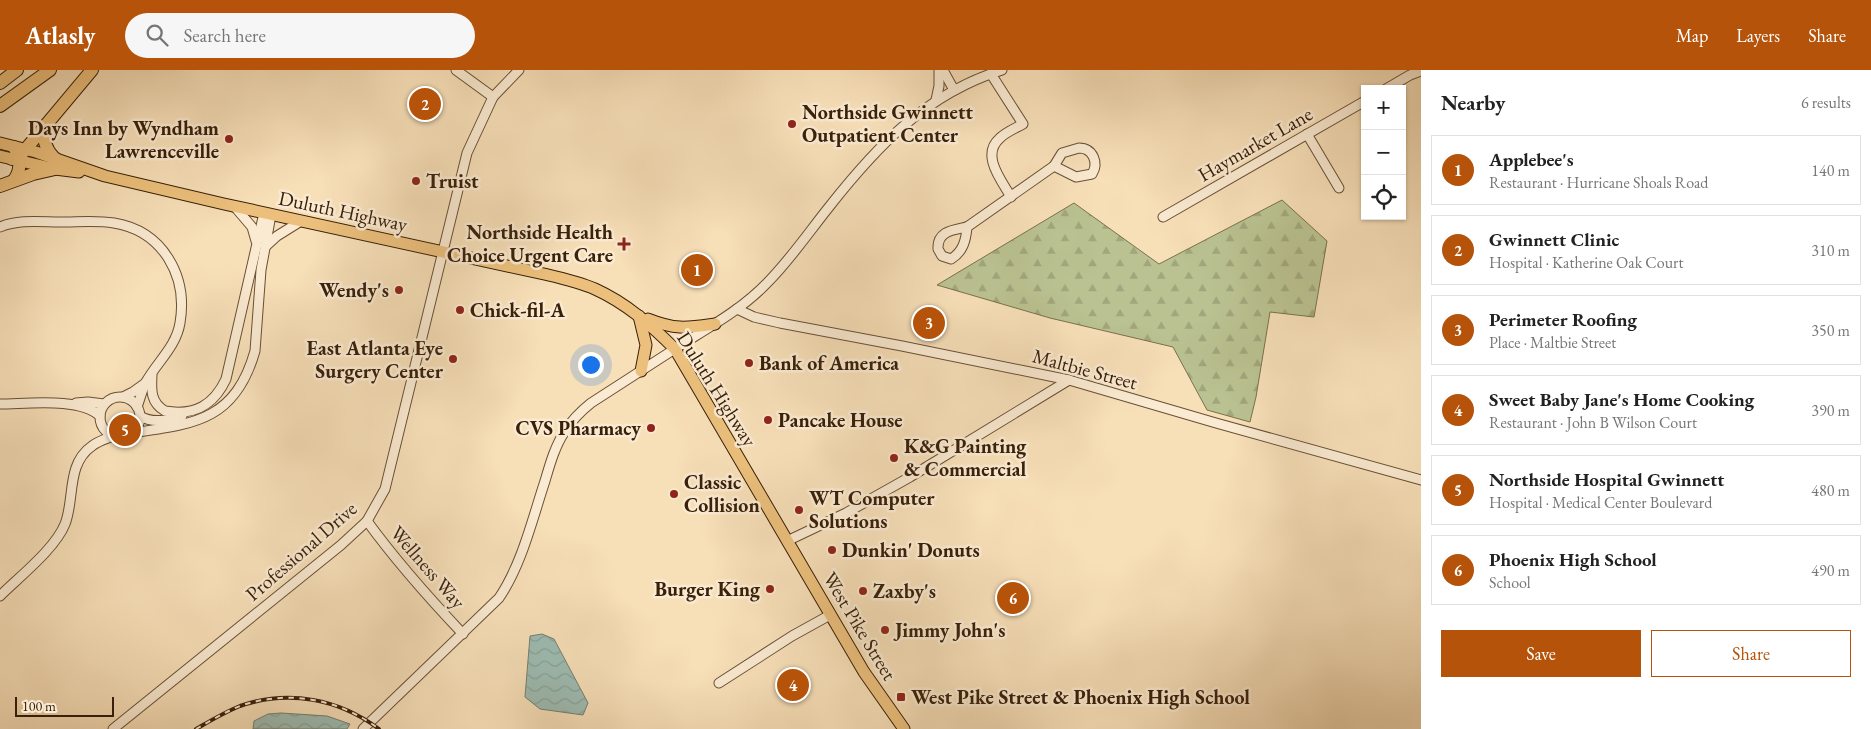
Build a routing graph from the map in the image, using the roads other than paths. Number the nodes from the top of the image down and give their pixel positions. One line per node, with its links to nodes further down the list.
1 (18, 70): 11 (highway)
2 (50, 70): 17 (highway)
3 (92, 70): 18 (highway)
4 (456, 70): 14 (street)
5 (519, 70): 14 (street, Professional Drive)
6 (939, 70): 15 (street)
7 (943, 70): 13 (street)
8 (1002, 70): 10 (street)
9 (1421, 71): 12 (street)
10 (990, 74): 13 (street); 27 (street)
11 (0, 83)
12 (1393, 85)
13 (954, 90): 15 (street)
14 (493, 97): 35 (street, Professional Drive)
15 (936, 100): 36 (street)
16 (1361, 103): 19 (street, Haymarket Lane)
17 (0, 106)
18 (44, 127): 21 (highway); 22 (highway)
19 (1307, 134): 26 (street); 30 (street, Haymarket Lane)
20 (0, 143): 21 (main road, Duluth Highway)
21 (15, 155): 22 (main road, Duluth Highway); 24 (highway)
22 (56, 164): 24 (highway); 28 (main road, Duluth Highway)
23 (1054, 166): 23 (street); 27 (street)
24 (14, 180): 25 (highway)
25 (0, 186)
26 (1339, 188)
27 (1012, 197): 33 (street)
28 (236, 207): 29 (main road, Duluth Highway); 34 (street)
29 (268, 214): 31 (main road, Duluth Highway); 34 (street)
30 (1163, 217)
31 (301, 221): 34 (street); 35 (main road, Duluth Highway)
32 (0, 227): 41 (street)
33 (967, 227)
34 (261, 247): 48 (street); 51 (street)
35 (443, 252): 37 (main road, Duluth Highway); 55 (street, Professional Drive)
36 (737, 309): 38 (street); 42 (street, Maltbie Street)
37 (639, 316): 38 (main road); 39 (main road, Duluth Highway); 40 (main road)
38 (715, 324): 39 (street)
39 (674, 349): 40 (street); 56 (main road, Duluth Highway)
40 (641, 370): 59 (street)
41 (150, 378): 43 (street); 47 (street); 48 (street)
42 (1069, 380): 54 (street, Maltbie Street); 56 (street)
43 (123, 397): 46 (street); 47 (street)
44 (0, 404): 45 (street)
45 (74, 404): 46 (street); 49 (street)
46 (104, 404): 49 (street)
47 (138, 411): 48 (street); 51 (street)
48 (194, 411)
49 (100, 416): 50 (street)
50 (102, 426): 52 (street); 53 (street)
51 (132, 433): 52 (street)
52 (113, 436): 53 (street)
53 (92, 445): 57 (street)
54 (1421, 480)
55 (367, 521): 59 (street, Wellness Way); 61 (street, Professional Drive)
56 (786, 541): 58 (main road, West Pike Street)
57 (0, 596)
58 (830, 615): 60 (street); 63 (main road, West Pike Street)
59 (463, 634): 62 (street)
60 (719, 683)
61 (113, 729)
62 (363, 729)
63 (904, 729)

